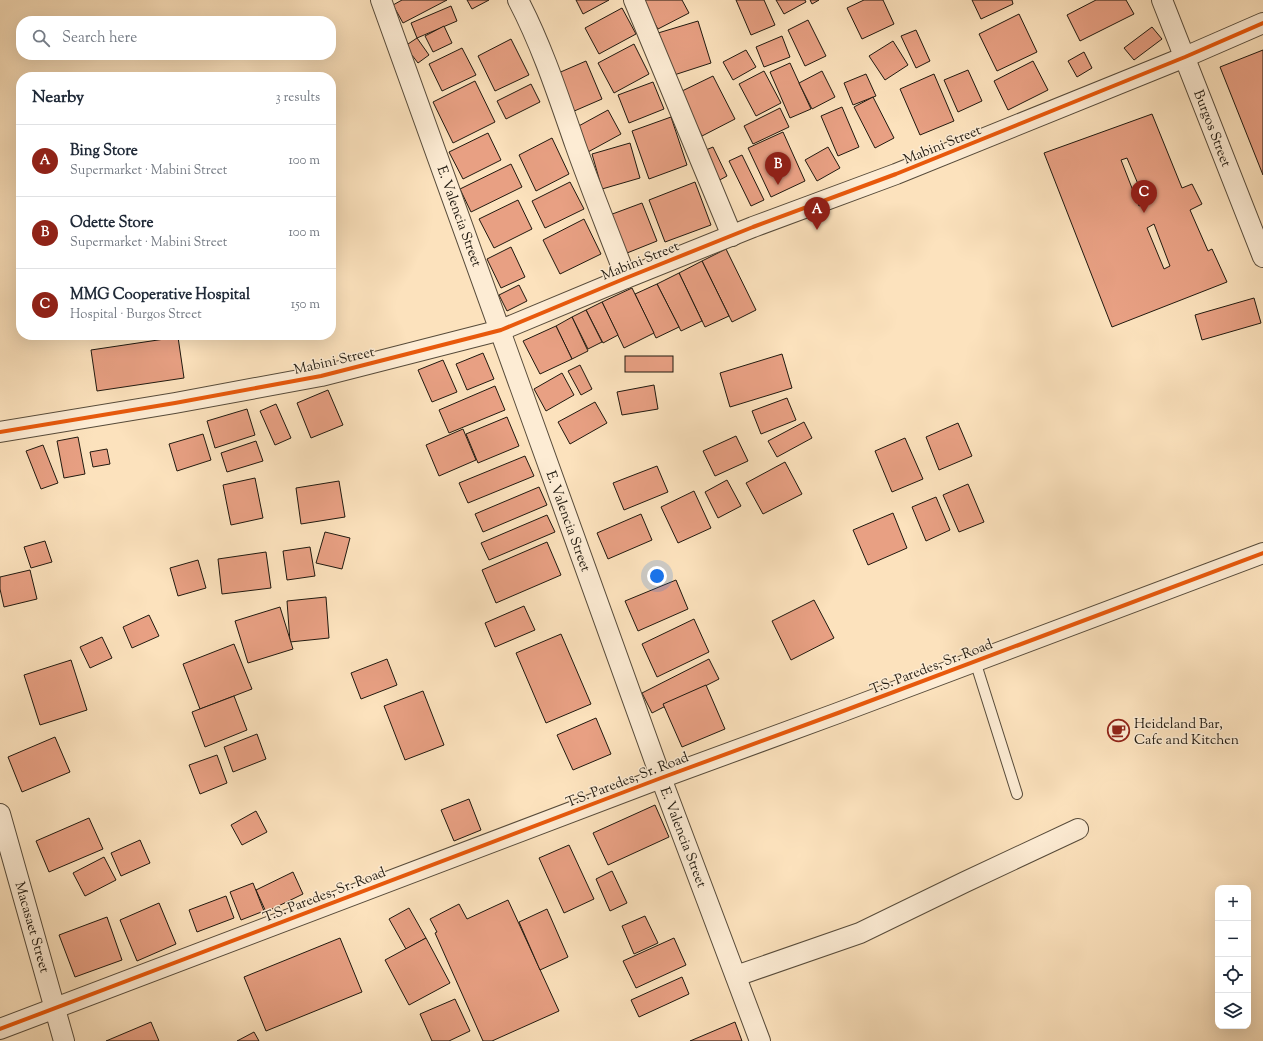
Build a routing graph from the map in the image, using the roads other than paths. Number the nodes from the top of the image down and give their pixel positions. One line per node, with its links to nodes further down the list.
1 (381, 0): 10 (street, E. Valencia Street)
2 (518, 0): 9 (street)
3 (634, 0): 7 (street)
4 (1162, 0): 6 (street, Burgos Street)
5 (1263, 23): 6 (street, Mabini Street)
6 (1184, 57): 7 (street, Mabini Street); 8 (street, Burgos Street)
7 (732, 236): 9 (street, Mabini Street)
8 (1263, 257)
9 (626, 278): 10 (street, Mabini Street)
10 (501, 330): 11 (street, Mabini Street); 14 (street, E. Valencia Street)
11 (0, 432)
12 (1263, 553): 13 (street, T.S. Paredes, Sr. Road)
13 (975, 661): 14 (street, T.S. Paredes, Sr. Road); 15 (lane)
14 (661, 778): 18 (street, E. Valencia Street); 19 (street, T.S. Paredes, Sr. Road)
15 (1017, 794)
16 (0, 814): 19 (street, Macasaet Street)
17 (1078, 829): 18 (street)
18 (736, 976): 22 (street, E. Valencia Street)
19 (56, 1008): 20 (street, T.S. Paredes, Sr. Road); 21 (street, Macasaet Street)
20 (0, 1029)
21 (64, 1041)
22 (760, 1041)

